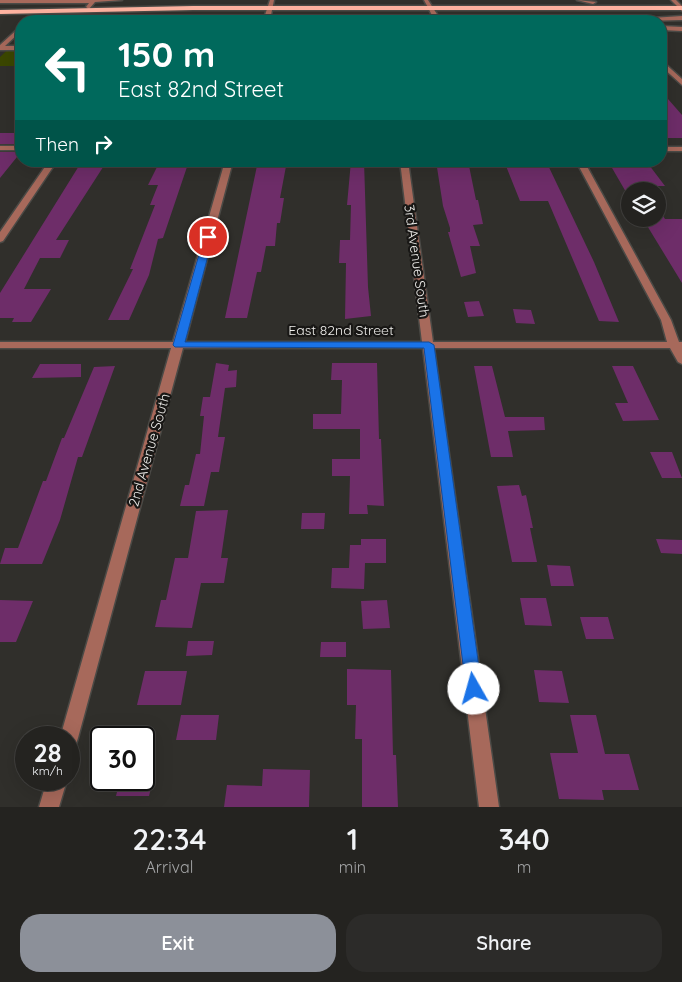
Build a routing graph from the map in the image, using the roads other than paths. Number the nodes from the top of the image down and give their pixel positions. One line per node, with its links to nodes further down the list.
1 (120, 0): 9 (street)
2 (272, 0): 10 (street)
3 (426, 0): 11 (street)
4 (579, 0): 7 (street)
5 (673, 0): 14 (street)
6 (0, 1): 9 (street)
7 (592, 1): 12 (street)
8 (0, 5): 9 (street)
9 (90, 5): 10 (main road); 15 (main road)
10 (270, 8): 11 (main road); 19 (street)
11 (430, 8): 12 (main road); 16 (street)
12 (598, 8): 13 (main road); 17 (main road)
13 (628, 8): 14 (main road); 18 (main road)
14 (682, 8)
15 (0, 12)
16 (435, 14): 17 (main road); 19 (main road)
17 (603, 14): 18 (main road)
18 (634, 14): 20 (main road)
19 (268, 15)
20 (658, 15)
21 (667, 15): 22 (main road)
22 (682, 16): 25 (street)
23 (0, 18): 24 (main road)
24 (15, 18)
25 (667, 18)
26 (667, 21): 28 (street)
27 (667, 28): 28 (street)
28 (680, 29)
29 (15, 31): 30 (street)
30 (8, 32)
31 (15, 34): 32 (street)
32 (0, 48): 33 (street)
33 (15, 48)
34 (667, 68): 35 (street)
35 (682, 83)
36 (0, 148): 37 (street)
37 (15, 148)
38 (667, 149): 39 (street)
39 (682, 149)
40 (49, 167): 44 (street)
41 (227, 167): 46 (street, 2nd Avenue South)
42 (405, 167): 47 (street, 3rd Avenue South)
43 (583, 167): 48 (street)
44 (0, 238)
45 (0, 345): 46 (street, East 82nd Street)
46 (178, 345): 47 (street, East 82nd Street); 50 (street, 2nd Avenue South)
47 (429, 345): 48 (street, East 82nd Street); 53 (street, 3rd Avenue South)
48 (678, 345): 49 (street)
49 (682, 360)
50 (72, 726)
51 (54, 791): 52 (street)
52 (50, 807)
53 (489, 807)

